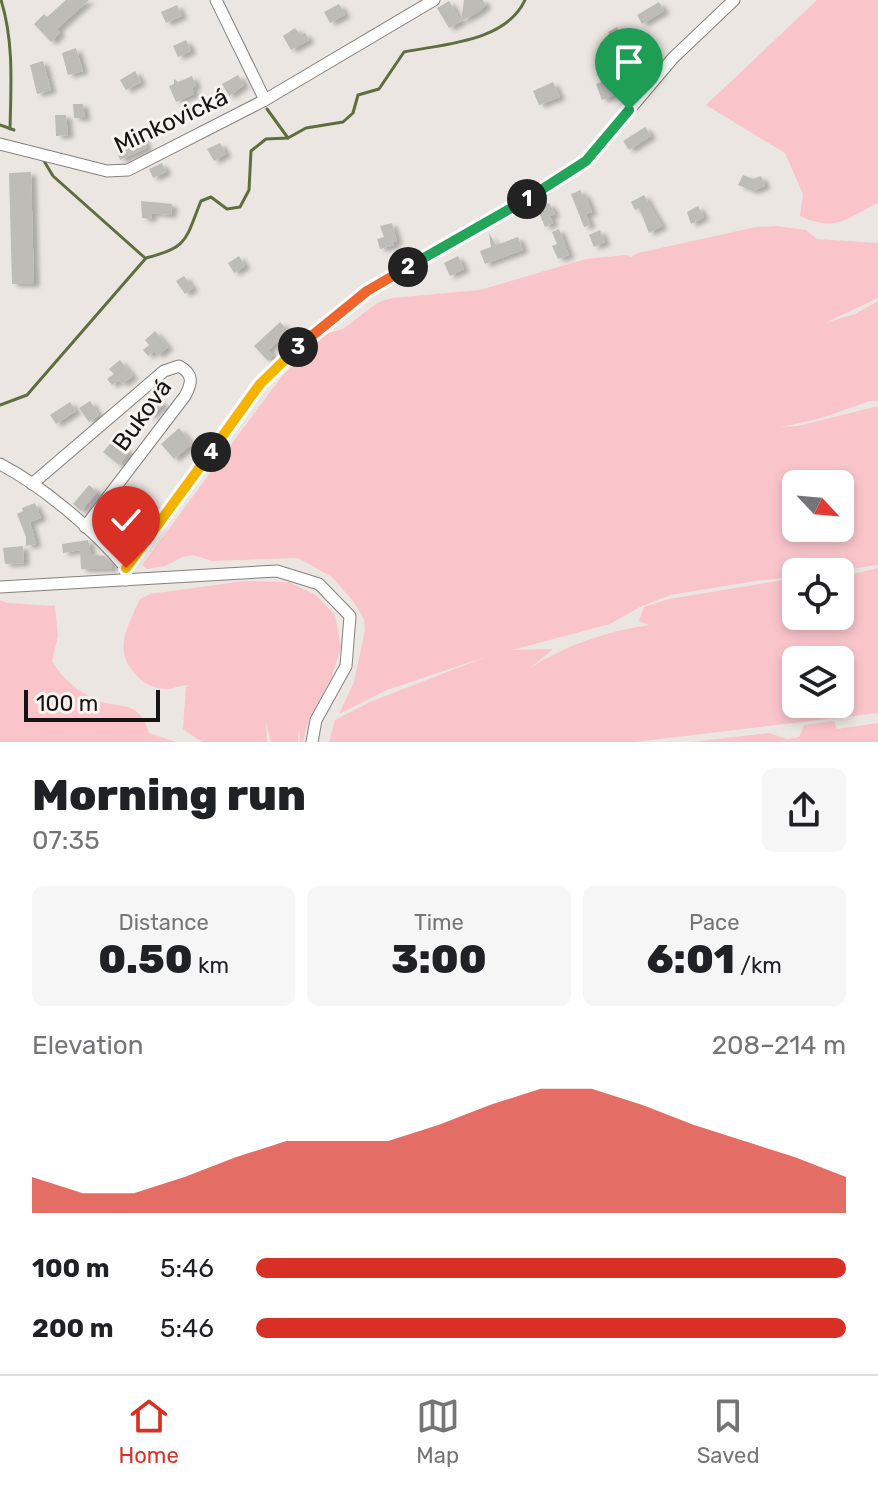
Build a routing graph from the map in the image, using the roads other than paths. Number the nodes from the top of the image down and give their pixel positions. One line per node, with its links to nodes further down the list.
1 (216, 0): 4 (street, Minkovická)
2 (434, 0): 4 (street, Minkovická)
3 (734, 0): 9 (street)
4 (265, 100): 5 (street, Minkovická)
5 (0, 144)
6 (0, 464): 7 (street)
7 (32, 484): 8 (street); 8 (street, Buková)
8 (85, 527): 9 (street)
9 (126, 574): 10 (street); 11 (street)
10 (0, 587)
11 (312, 742)

